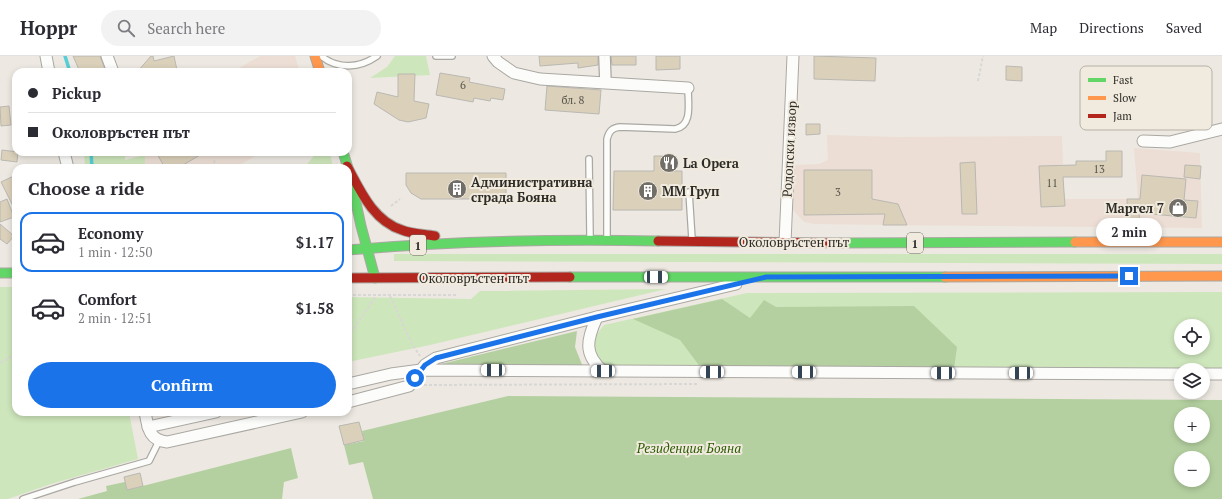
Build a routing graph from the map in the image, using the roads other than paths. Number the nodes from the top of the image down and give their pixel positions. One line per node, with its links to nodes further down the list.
1 (46, 56): 12 (street)
2 (107, 56): 13 (street)
3 (315, 56): 14 (main road)
4 (321, 56): 5 (lane)
5 (377, 56)
6 (436, 56): 7 (lane)
7 (452, 56)
8 (493, 56): 15 (street)
9 (602, 56): 15 (lane)
10 (607, 56): 15 (lane)
11 (793, 56): 28 (street, Родопски извор)
12 (48, 68)
13 (111, 68)
14 (319, 68)
15 (605, 83): 16 (street)
16 (688, 88): 24 (lane)
17 (1222, 129): 18 (street)
18 (1143, 142)
19 (589, 159): 23 (lane)
20 (352, 174): 27 (main road)
21 (352, 185): 29 (main road)
22 (689, 192): 25 (lane)
23 (590, 240): 24 (main road, Околовръстен път / 1); 27 (main road, Околовръстен път / 1)
24 (607, 240): 25 (main road, Околовръстен път / 1)
25 (692, 241): 28 (main road, Околовръстен път / 1)
26 (1222, 242): 28 (main road, Околовръстен път / 1)
27 (470, 243): 29 (main road, Околовръстен път / 1)
28 (785, 243)
29 (366, 248): 30 (main road, 1); 36 (main road)
30 (352, 250)
31 (0, 273): 32 (main road)
32 (12, 273)
33 (1222, 276): 34 (main road, Околовръстен път)
34 (766, 277): 36 (main road, Околовръстен път); 37 (street)
35 (352, 278): 36 (main road, Околовръстен път)
36 (375, 278)
37 (597, 317): 38 (street); 39 (street)
38 (423, 368): 39 (street); 43 (street); 44 (street)
39 (603, 371): 40 (street)
40 (1174, 374)
41 (1210, 374): 42 (street)
42 (1222, 374)
43 (352, 383)
44 (352, 401)
45 (146, 416): 50 (street)
46 (198, 416): 50 (street)
47 (258, 416): 49 (street)
48 (284, 416): 49 (street)
49 (252, 423): 51 (street)
50 (148, 427): 51 (street)
51 (159, 441): 52 (lane)
52 (23, 499)

